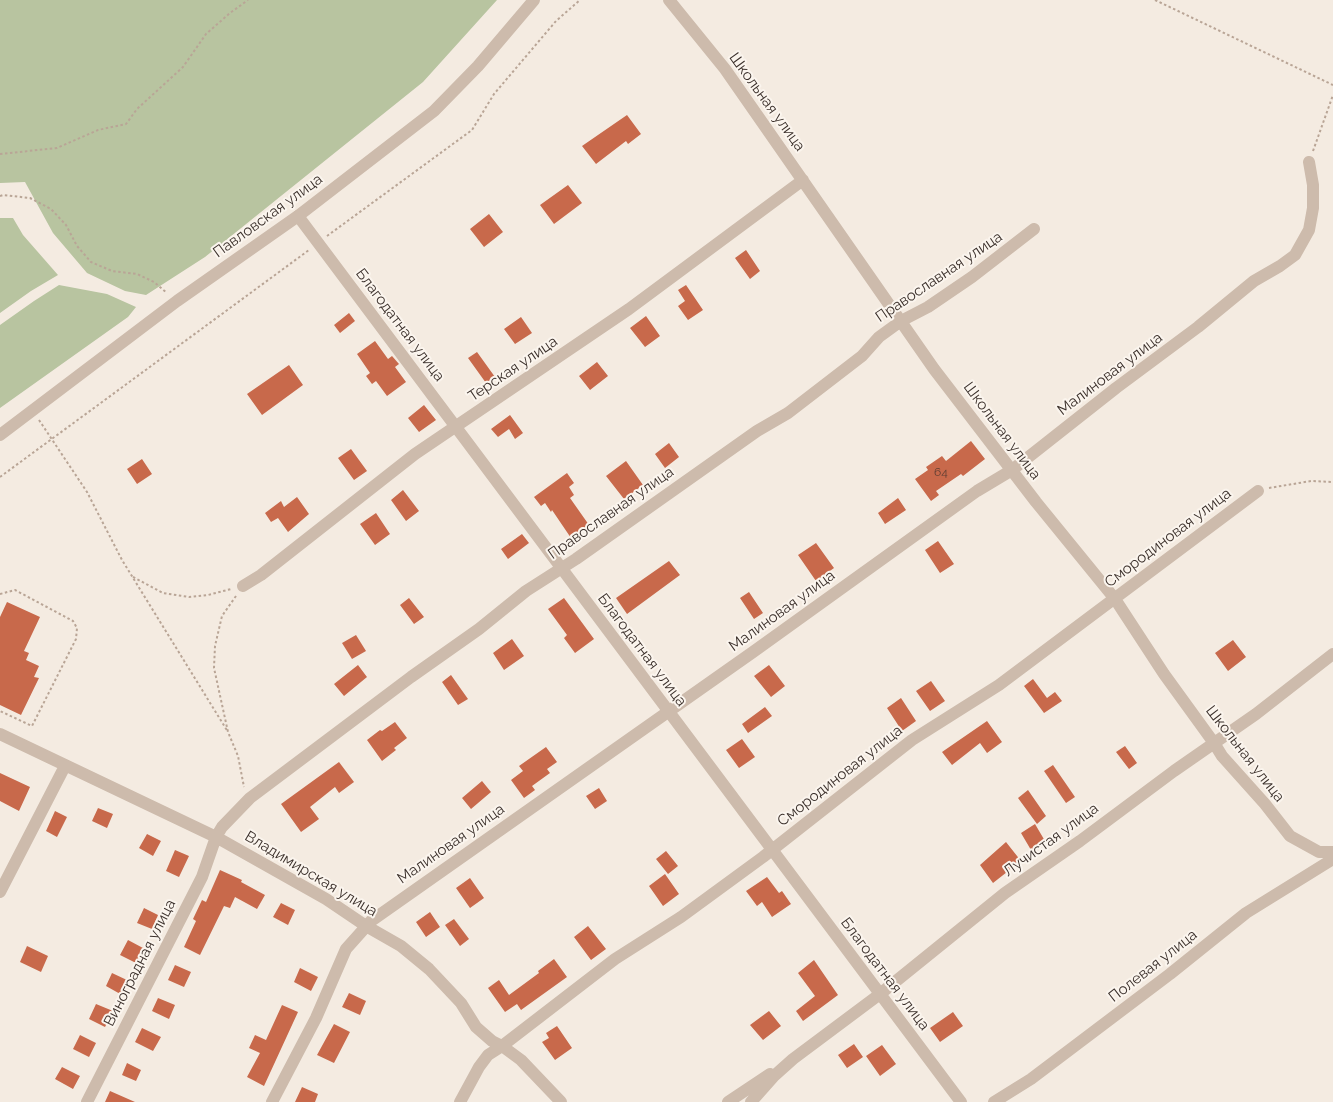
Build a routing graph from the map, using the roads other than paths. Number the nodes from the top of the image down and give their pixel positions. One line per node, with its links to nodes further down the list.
1 (534, 0): 5 (street, Павловская улица)
2 (669, 0): 4 (street, Школьная улица)
3 (1309, 162): 10 (street, Малиновая улица)
4 (803, 180): 7 (street, Школьная улица); 8 (street, Терская улица)
5 (298, 216): 8 (street, Благодатная улица); 9 (street, Павловская улица)
6 (1034, 229): 7 (street, Православная улица)
7 (901, 321): 10 (street, Школьная улица); 12 (street, Православная улица)
8 (456, 427): 12 (street, Благодатная улица); 13 (street, Терская улица)
9 (0, 435)
10 (1012, 470): 14 (street, Школьная улица); 16 (street, Малиновая улица)
11 (1258, 491): 14 (street, Смородиновая улица)
12 (562, 569): 16 (street, Благодатная улица); 20 (street, Православная улица)
13 (243, 586)
14 (1115, 599): 18 (street, Школьная улица); 21 (street, Смородиновая улица)
15 (1333, 654): 18 (street, Лучистая улица)
16 (668, 711): 21 (street, Благодатная улица); 25 (street, Малиновая улица)
17 (0, 734): 19 (street, Владимирская улица)
18 (1214, 743): 22 (street, Школьная улица); 26 (street, Лучистая улица)
19 (65, 766): 20 (street, Владимирская улица); 24 (street)
20 (216, 837): 25 (street, Владимирская улица); 29 (street, Виноградная улица)
21 (772, 850): 26 (street, Благодатная улица); 27 (street, Смородиновая улица)
22 (1333, 852)
23 (1333, 859): 36 (street, Полевая улица)
24 (0, 892)
25 (366, 926): 27 (street, Владимирская улица); 30 (street, Малиновая улица)
26 (880, 994): 28 (street, Лучистая улица); 35 (street, Благодатная улица)
27 (502, 1046): 31 (street, Смородиновая улица); 32 (street, Владимирская улица)
28 (793, 1059): 33 (street, Лучистая улица); 34 (street, Лучистая улица)
29 (87, 1102)
30 (272, 1102)
31 (460, 1102)
32 (561, 1102)
33 (728, 1102)
34 (751, 1102)
35 (961, 1102)
36 (994, 1102)

